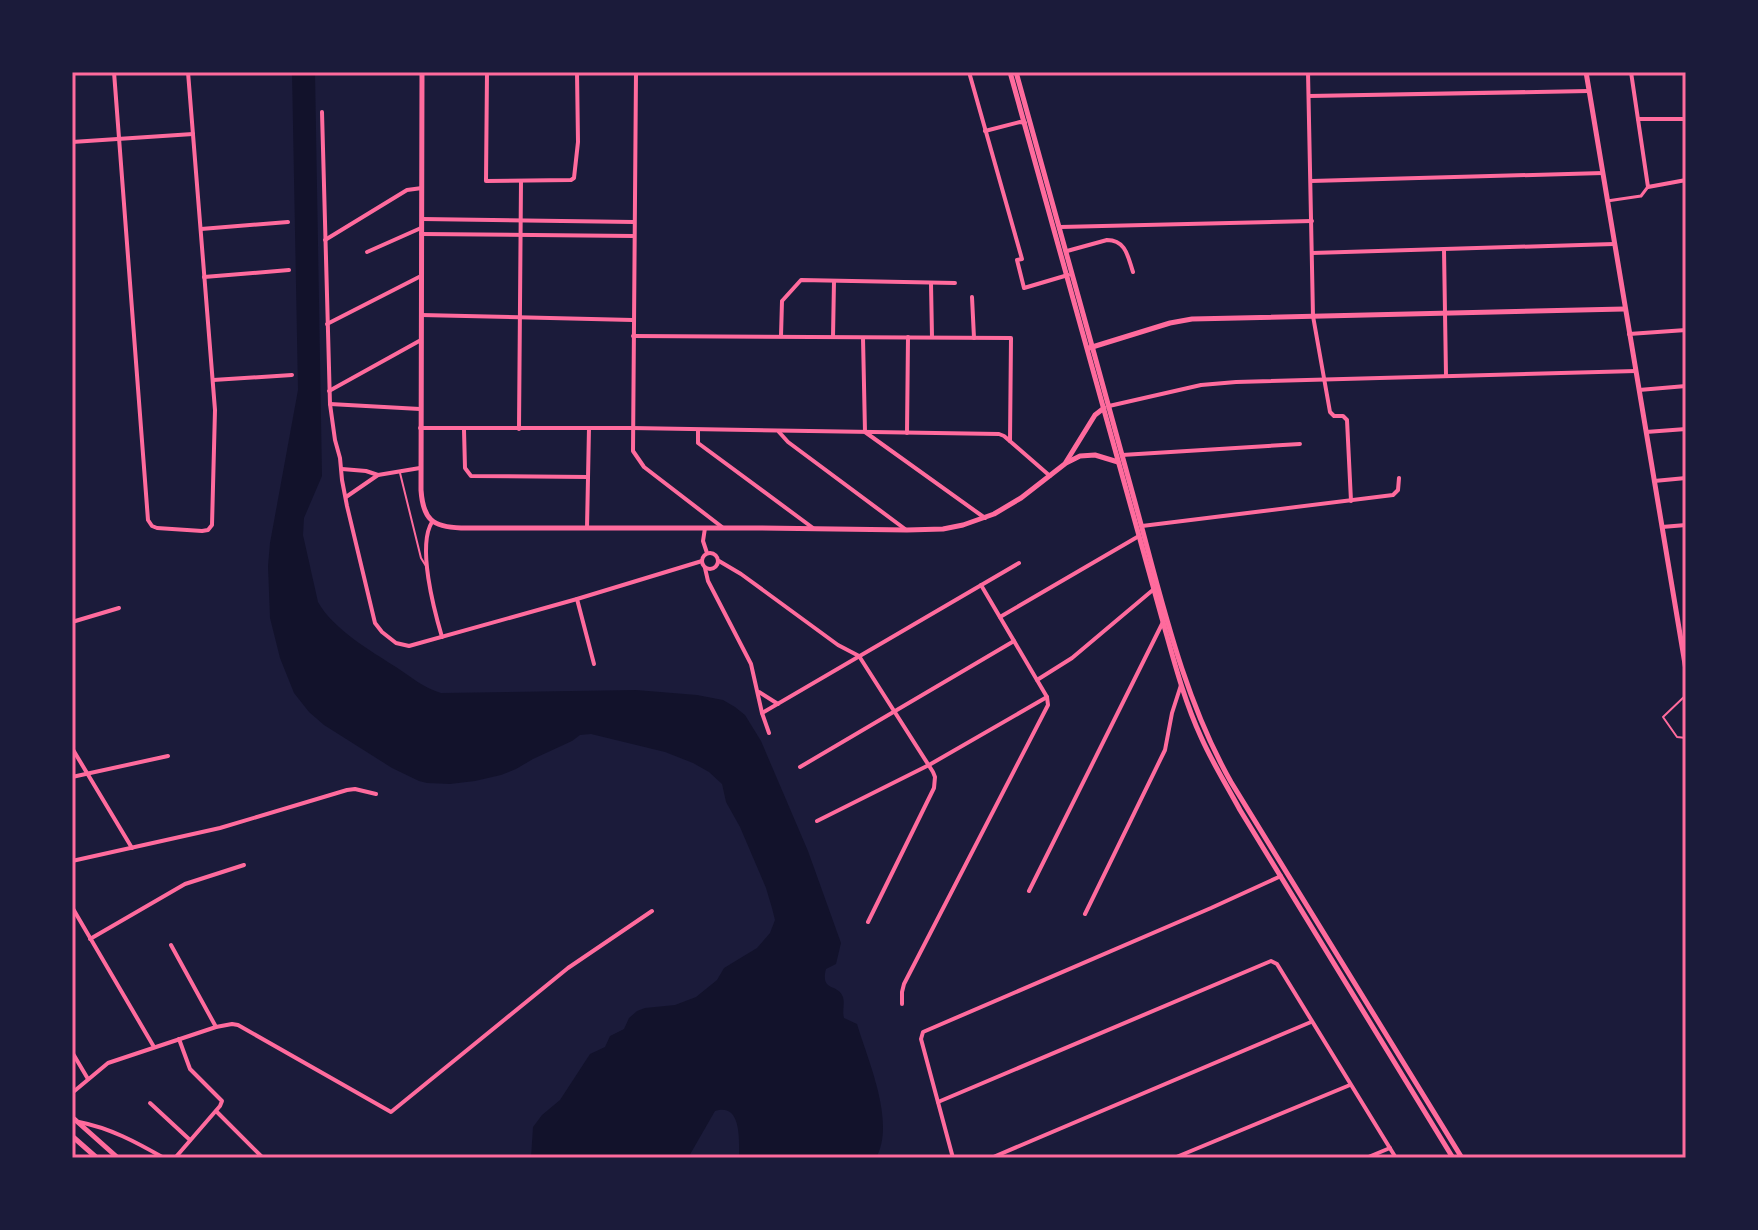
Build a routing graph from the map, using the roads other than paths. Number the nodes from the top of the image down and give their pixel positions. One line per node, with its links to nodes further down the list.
1 (114, 72): 20 (street)
2 (188, 72): 19 (street)
3 (422, 72): 27 (main road)
4 (487, 72): 24 (street)
5 (577, 72): 24 (street)
6 (636, 72): 33 (street)
7 (969, 72): 18 (street)
8 (1013, 72): 17 (main road); 34 (main road)
9 (1308, 72): 13 (street)
10 (1586, 72): 12 (main road)
11 (1631, 72): 15 (street)
12 (1589, 91): 13 (street); 22 (main road)
13 (1309, 96): 25 (street)
14 (322, 112): 39 (street)
15 (1638, 119): 16 (street); 26 (street)
16 (1686, 119)
17 (1025, 123): 18 (street); 48 (main road)
18 (985, 129): 48 (street)
19 (194, 134): 20 (street); 35 (street)
20 (119, 139): 21 (street); 76 (street)
21 (72, 142)
22 (1603, 173): 25 (street); 28 (main road)
23 (1686, 180): 26 (street)
24 (521, 181): 30 (street)
25 (1311, 181): 31 (street)
26 (1648, 187): 28 (street)
27 (422, 188): 29 (main road); 39 (street)
28 (1607, 201): 40 (main road)
29 (422, 219): 30 (street); 36 (main road)
30 (520, 220): 33 (street); 37 (street)
31 (1312, 221): 34 (street); 44 (street)
32 (288, 222): 35 (street)
33 (634, 222): 38 (street)
34 (1060, 227): 42 (main road)
35 (201, 229): 49 (street)
36 (421, 231): 37 (street); 43 (street); 47 (main road)
37 (520, 235): 38 (street); 58 (street)
38 (634, 236): 59 (street)
39 (325, 240): 60 (street)
40 (1614, 244): 41 (street); 54 (main road)
41 (1444, 250): 44 (street); 55 (street)
42 (1067, 251): 46 (street); 71 (main road)
43 (367, 252)
44 (1312, 253): 57 (street)
45 (289, 270): 49 (street)
46 (1133, 272)
47 (421, 275): 56 (main road); 60 (street)
48 (1068, 275): 71 (main road)
49 (204, 277): 76 (street)
50 (834, 281): 51 (street); 64 (street); 65 (street)
51 (931, 283): 52 (street); 68 (street)
52 (955, 283)
53 (972, 297): 69 (street)
54 (1624, 309): 55 (main road); 62 (main road)
55 (1445, 314): 57 (main road); 74 (street)
56 (421, 315): 58 (street); 70 (main road)
57 (1313, 316): 71 (main road); 75 (street)
58 (520, 317): 59 (street); 87 (street)
59 (633, 320): 63 (street)
60 (327, 324): 79 (street)
61 (1686, 330): 62 (street)
62 (1629, 334): 72 (main road)
63 (633, 336): 64 (street); 85 (street)
64 (781, 336): 65 (street)
65 (833, 337): 66 (street)
66 (863, 337): 67 (street); 91 (street)
67 (908, 337): 68 (street); 93 (street)
68 (932, 337): 69 (street)
69 (974, 338): 94 (street)
70 (421, 340): 79 (street); 82 (main road)
71 (1091, 348): 81 (main road)
72 (1636, 371): 74 (street); 78 (main road)
73 (292, 375): 76 (street)
74 (1446, 375): 75 (street)
75 (1324, 379): 81 (street); 111 (street)
76 (213, 380)
77 (1686, 386): 78 (street)
78 (1639, 390): 92 (main road)
79 (329, 391): 80 (street)
80 (330, 404): 82 (street); 100 (street)
81 (1106, 407): 96 (main road); 97 (main road); 98 (main road)
82 (420, 409): 83 (main road)
83 (420, 428): 86 (street); 99 (main road)
84 (589, 428): 85 (street); 87 (street); 104 (street)
85 (632, 428): 89 (street); 119 (street)
86 (464, 429): 87 (street); 104 (street)
87 (519, 429)
88 (1686, 429): 92 (street)
89 (698, 430): 90 (street); 120 (street)
90 (778, 431): 91 (street); 121 (street)
91 (865, 432): 93 (street); 112 (street)
92 (1646, 432): 108 (main road)
93 (907, 433): 94 (street)
94 (1010, 441): 103 (street)
95 (1300, 444): 96 (street)
96 (1122, 455): 115 (main road)
97 (1118, 462): 98 (main road); 122 (main road)
98 (1066, 463): 103 (main road)
99 (420, 468): 101 (street); 113 (main road)
100 (342, 469): 102 (street); 110 (street)
101 (400, 472): 102 (street); 128 (lane)
102 (378, 475): 110 (street)
103 (1050, 476): 112 (main road)
104 (588, 477): 117 (street)
105 (1399, 478): 111 (street)
106 (1686, 478): 108 (street)
107 (72, 481): 109 (street)
108 (1654, 481): 116 (main road)
109 (73, 490)
110 (345, 498): 136 (street)
111 (1351, 501): 115 (street)
112 (985, 518): 121 (main road)
113 (432, 522): 117 (main road); 128 (street)
114 (1686, 525): 116 (street)
115 (1142, 526): 199 (main road)
116 (1662, 527): 139 (main road)
117 (587, 528): 118 (main road)
118 (705, 528): 119 (main road); 123 (street)
119 (723, 528): 120 (main road)
120 (813, 528): 121 (main road)
121 (907, 530)
122 (1139, 536): 130 (main road); 133 (street)
123 (707, 553): 124 (street); 125 (street)
124 (702, 561): 127 (street); 131 (street)
125 (719, 561): 127 (street); 138 (street)
126 (1019, 563): 129 (street)
127 (705, 568): 144 (street)
128 (428, 570): 136 (street)
129 (981, 585): 133 (street); 138 (street)
130 (1154, 589): 135 (main road); 142 (street)
131 (577, 599): 136 (street); 140 (street)
132 (119, 608): 134 (street)
133 (1000, 617): 137 (street)
134 (72, 622)
135 (1163, 622): 143 (main road); 164 (street)
136 (442, 637)
137 (1014, 641): 142 (street); 148 (street)
138 (859, 656): 147 (street); 148 (street)
139 (1685, 656): 141 (main road)
140 (594, 664)
141 (1686, 670)
142 (1037, 680): 146 (street)
143 (1181, 685): 163 (main road); 167 (street)
144 (758, 690): 147 (street); 149 (street)
145 (1686, 695): 151 (lane)
146 (1047, 697): 154 (street); 171 (street)
147 (778, 704): 149 (street)
148 (895, 711): 154 (street); 155 (street)
149 (762, 713): 150 (street)
150 (769, 733)
151 (1686, 738)
152 (72, 748): 156 (street)
153 (168, 756): 156 (street)
154 (929, 765): 159 (street); 168 (street)
155 (800, 767)
156 (87, 774): 157 (street); 160 (street)
157 (72, 777)
158 (376, 794): 160 (street)
159 (817, 821)
160 (132, 848): 161 (street)
161 (72, 861)
162 (244, 865): 169 (street)
163 (1281, 876): 180 (street); 198 (main road)
164 (1029, 891)
165 (72, 907): 169 (street)
166 (652, 911): 173 (street)
167 (1085, 914)
168 (868, 922)
169 (90, 939): 175 (street)
170 (171, 945): 173 (street)
171 (902, 1004)
172 (1311, 1022): 178 (street); 180 (street); 194 (street)
173 (216, 1027): 174 (street)
174 (179, 1039): 175 (street); 182 (street)
175 (154, 1047): 177 (street)
176 (72, 1052): 177 (street)
177 (88, 1079): 179 (street)
178 (1350, 1085): 187 (street); 195 (street)
179 (72, 1093)
180 (938, 1102): 193 (street)
181 (150, 1103): 186 (street)
182 (216, 1111): 186 (street); 192 (street)
183 (72, 1117): 184 (main road)
184 (79, 1122): 189 (main road); 190 (street)
185 (72, 1136): 188 (main road)
186 (190, 1140): 191 (street)
187 (1390, 1148): 196 (street); 197 (street)
188 (97, 1158)
189 (118, 1158)
190 (164, 1158)
191 (175, 1158)
192 (263, 1158)
193 (953, 1158)
194 (991, 1158)
195 (1174, 1158)
196 (1366, 1158)
197 (1396, 1158)
198 (1453, 1158)
199 (1462, 1158)

